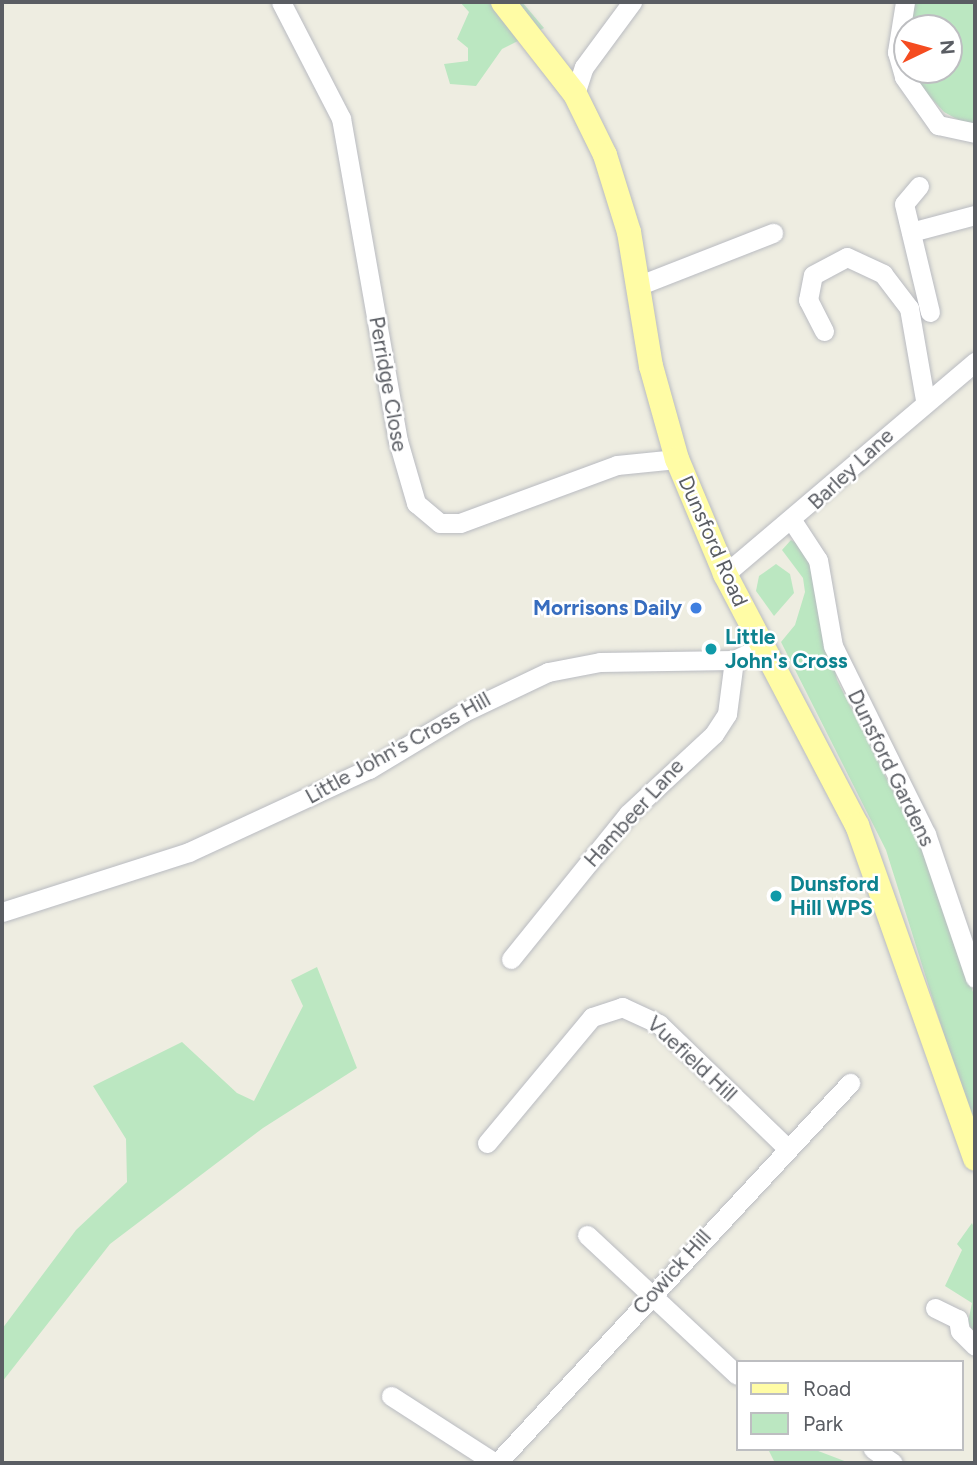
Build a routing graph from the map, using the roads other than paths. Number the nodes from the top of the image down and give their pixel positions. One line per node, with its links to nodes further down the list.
1 (281, 2): 16 (street, Perridge Close)
2 (503, 2): 5 (main road, Dunsford Road)
3 (632, 2): 5 (street)
4 (905, 2): 6 (street)
5 (575, 94): 11 (main road, Dunsford Road)
6 (975, 133)
7 (919, 186): 9 (street)
8 (975, 215): 9 (street)
9 (911, 232): 12 (street)
10 (773, 233): 11 (street)
11 (640, 285): 16 (main road, Dunsford Road)
12 (930, 312)
13 (824, 331): 15 (street)
14 (975, 362): 15 (street, Barley Lane)
15 (925, 400): 17 (street, Barley Lane)
16 (677, 459): 18 (main road, Dunsford Road)
17 (793, 522): 18 (street, Barley Lane); 23 (street, Dunsford Gardens)
18 (725, 575): 19 (main road, Dunsford Road)
19 (762, 647): 20 (street, Little John's Cross Hill); 27 (main road, Dunsford Road)
20 (734, 660): 21 (street, Little John's Cross Hill); 22 (street, Hambeer Lane)
21 (2, 912)
22 (511, 959)
23 (975, 978)
24 (850, 1083): 26 (street, Cowick Hill)
25 (487, 1143): 26 (street, Vuefield Hill)
26 (786, 1147): 29 (street, Cowick Hill)
27 (975, 1158)
28 (587, 1235): 29 (street)
29 (654, 1293): 32 (street); 35 (street, Cowick Hill)
30 (935, 1308): 31 (street)
31 (975, 1346)
32 (736, 1374)
33 (391, 1396): 35 (street)
34 (876, 1451): 36 (street)
35 (496, 1463)
36 (892, 1463)

